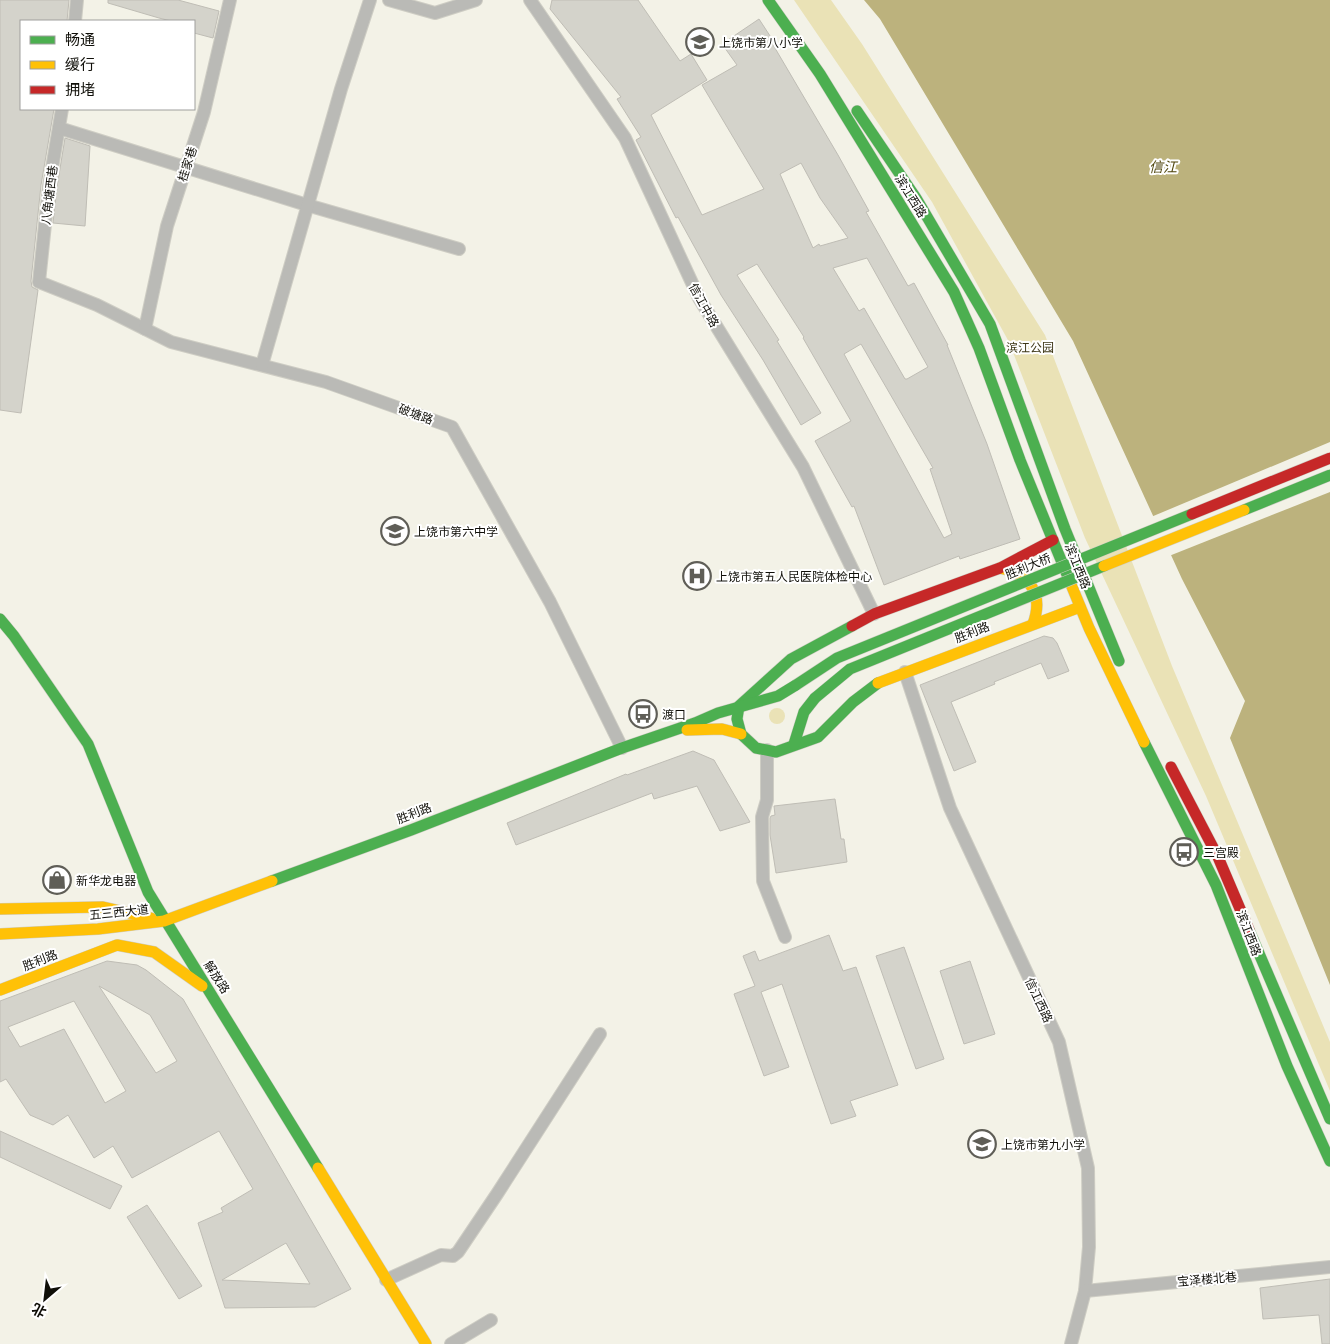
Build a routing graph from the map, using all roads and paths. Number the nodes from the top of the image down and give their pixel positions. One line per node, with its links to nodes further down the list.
1 (77, 0): 9 (street)
2 (230, 0): 12 (street, 桂家巷)
3 (370, 0): 13 (street)
4 (388, 0): 5 (street)
5 (476, 0)
6 (530, 0): 23 (street, 信江中路)
7 (768, 0): 20 (main road, 滨江西路)
8 (782, 0): 26 (main road, 滨江西路)
9 (75, 20)
10 (62, 110): 11 (street, 八角塘西巷)
11 (59, 128): 12 (street); 15 (street, 八角塘西巷)
12 (186, 168): 13 (street); 16 (street, 桂家巷)
13 (307, 205): 14 (street); 17 (street)
14 (459, 249)
15 (39, 282): 16 (street, 破塘路)
16 (145, 329): 17 (street, 破塘路)
17 (262, 365): 32 (street, 破塘路)
18 (1330, 458): 28 (main road, 胜利大桥, bridge)
19 (1330, 475): 31 (main road, bridge)
20 (1053, 540): 21 (main road); 22 (main road, 滨江西路)
21 (1000, 568): 23 (main road); 25 (main road)
22 (1080, 607): 25 (main road, 胜利路); 43 (main road, 滨江西路)
23 (874, 614): 28 (main road)
24 (0, 619): 36 (main road, 解放路)
25 (1033, 624): 27 (main road, 胜利路)
26 (1122, 668)
27 (905, 672): 31 (main road, 胜利路); 46 (street, 信江西路)
28 (739, 706): 29 (main road, 胜利大桥); 30 (main road)
29 (674, 731): 30 (main road); 32 (main road, 胜利路)
30 (741, 734): 33 (main road)
31 (794, 744): 33 (main road, 胜利路)
32 (622, 748): 36 (main road, 胜利路)
33 (767, 750): 38 (street)
34 (1168, 761): 42 (main road, 滨江西路)
35 (0, 909): 36 (main road, 五三西大道)
36 (164, 920): 37 (main road, 五三西大道); 40 (main road, 解放路)
37 (0, 934)
38 (784, 937)
39 (0, 990): 40 (main road, 胜利路)
40 (210, 991): 45 (main road, 解放路)
41 (600, 1034): 45 (street)
42 (1330, 1119)
43 (1330, 1161)
44 (1330, 1267): 46 (street, 宝泽楼北巷)
45 (386, 1280): 48 (main road, 解放路)
46 (1085, 1291): 50 (street, 信江西路)
47 (490, 1320): 49 (street)
48 (426, 1344)
49 (451, 1344)
50 (1070, 1344)

